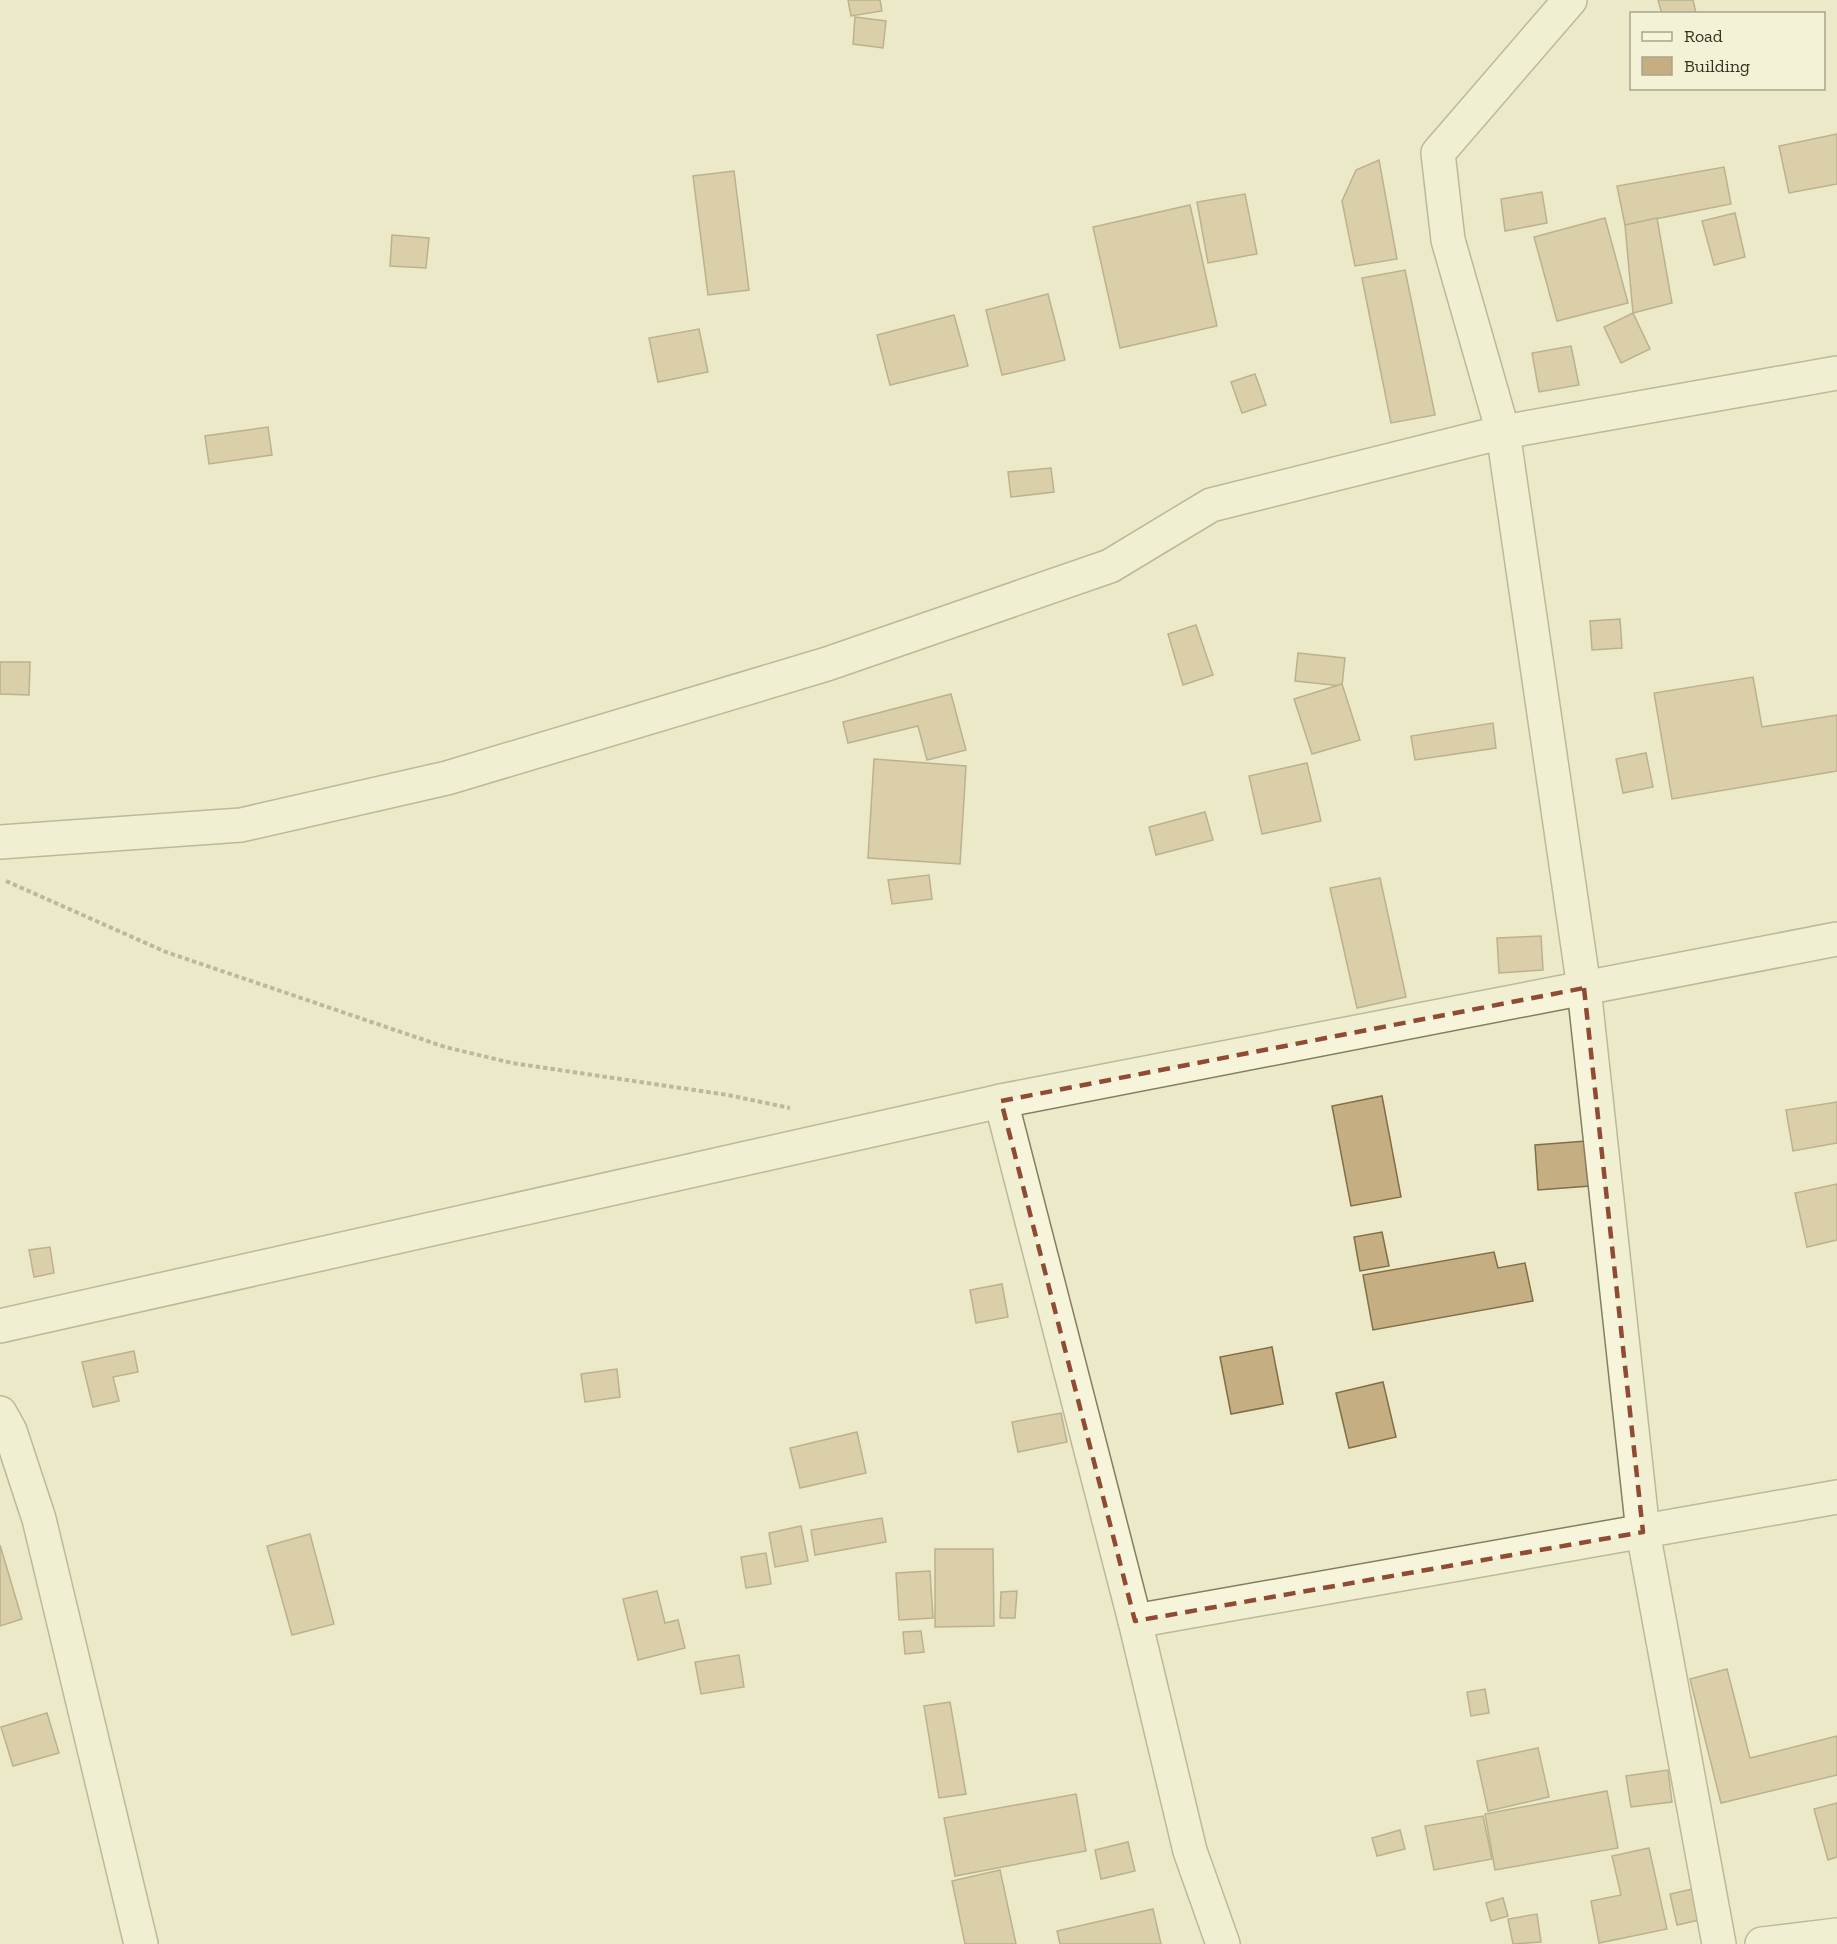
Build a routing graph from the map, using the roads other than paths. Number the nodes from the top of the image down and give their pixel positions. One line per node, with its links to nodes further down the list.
1 (1570, 0): 3 (street)
2 (1837, 373): 3 (street)
3 (1503, 432): 4 (street); 6 (street)
4 (0, 842)
5 (1837, 939): 6 (street)
6 (1584, 988): 7 (street); 11 (street)
7 (1001, 1101): 8 (street); 12 (street)
8 (0, 1326)
9 (0, 1413): 14 (street)
10 (1837, 1497): 11 (street)
11 (1643, 1533): 12 (street); 16 (street)
12 (1135, 1622): 15 (street)
13 (1837, 1935): 17 (street)
14 (141, 1944)
15 (1223, 1944)
16 (1719, 1944)
17 (1762, 1944)

